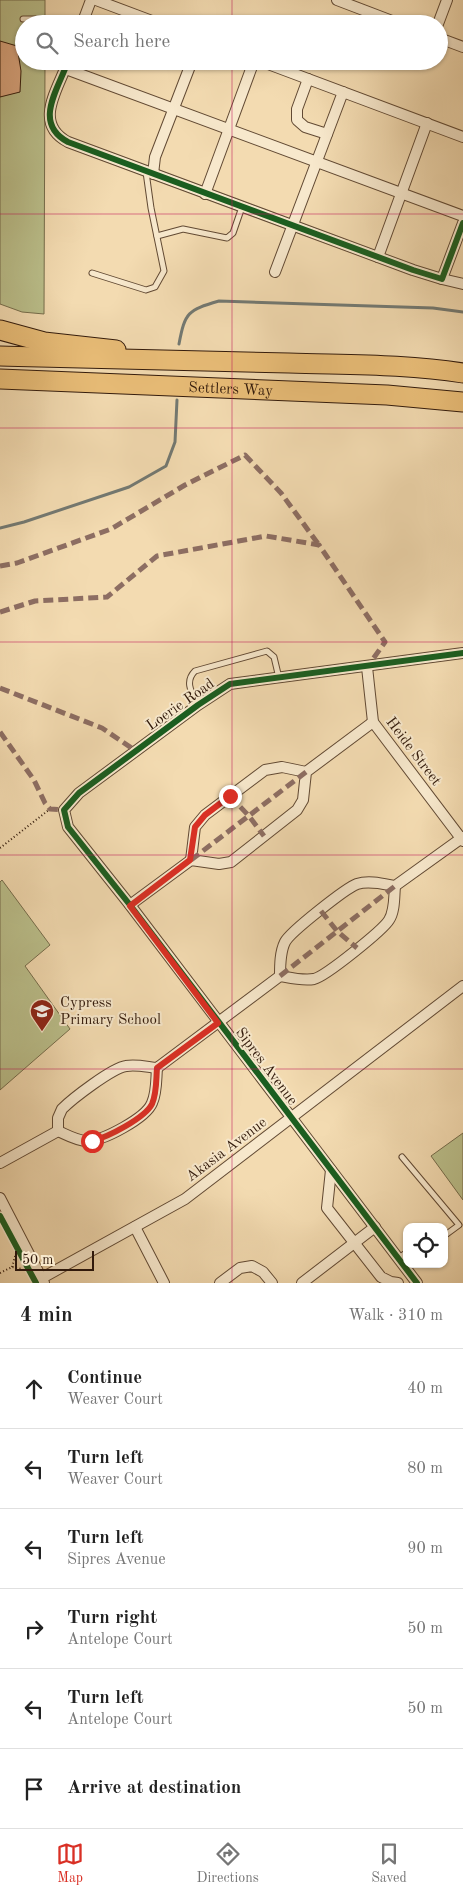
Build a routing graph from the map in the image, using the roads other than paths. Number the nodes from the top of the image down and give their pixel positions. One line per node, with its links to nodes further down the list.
1 (91, 0): 5 (street)
2 (96, 0): 6 (street)
3 (337, 0): 7 (street)
4 (447, 0): 8 (street)
5 (86, 15)
6 (136, 15)
7 (376, 15)
8 (441, 15)
9 (448, 41): 10 (street)
10 (463, 47)
11 (65, 70): 24 (street)
12 (79, 70): 18 (street)
13 (188, 70): 18 (street)
14 (251, 70): 20 (street)
15 (284, 70): 16 (street)
16 (308, 79): 17 (street); 21 (street)
17 (343, 92): 19 (street); 21 (street)
18 (173, 109): 20 (street); 24 (street)
19 (427, 123): 22 (street); 25 (street)
20 (230, 130): 23 (street); 26 (street)
21 (327, 134): 23 (street)
22 (463, 137)
23 (316, 162): 25 (street); 30 (street)
24 (150, 172): 26 (street); 31 (lane)
25 (401, 193): 28 (street); 32 (street)
26 (205, 194): 27 (street)
27 (242, 207): 30 (street); 31 (lane)
28 (463, 216)
29 (463, 224): 35 (street)
30 (292, 225): 32 (street); 33 (street)
31 (157, 236): 34 (lane)
32 (378, 257): 35 (street)
33 (275, 272)
34 (92, 273)
35 (442, 279): 36 (street)
36 (463, 284)
37 (0, 330): 39 (highway)
38 (0, 356): 39 (highway, Settlers Way)
39 (145, 361): 40 (highway, Settlers Way)
40 (463, 373)
41 (0, 379): 42 (highway, Settlers Way)
42 (463, 402)
43 (463, 653): 44 (street, Loerie Road)
44 (367, 667): 45 (street, Loerie Road); 47 (street, Heide Street)
45 (279, 678): 46 (street, Loerie Road); 46 (lane)
46 (198, 705): 49 (street, Loerie Road)
47 (373, 722): 48 (street); 50 (street, Heide Street)
48 (306, 772): 51 (street); 51 (street)
49 (64, 815): 53 (street, Sipres Avenue)
50 (462, 839): 52 (street)
51 (190, 860): 53 (street)
52 (396, 886): 54 (street); 54 (street)
53 (130, 906): 56 (street, Sipres Avenue)
54 (280, 976): 56 (street)
55 (463, 986): 58 (street, Akasia Avenue)
56 (218, 1023): 57 (street); 58 (street, Sipres Avenue)
57 (157, 1068): 59 (street); 59 (street)
58 (291, 1119): 62 (street, Sipres Avenue); 64 (street, Akasia Avenue)
59 (58, 1131): 61 (street)
60 (402, 1158): 66 (lane)
61 (0, 1163)
62 (331, 1170): 65 (street, Sipres Avenue); 67 (street)
63 (0, 1198): 70 (street)
64 (135, 1227): 70 (street, Akasia Avenue); 71 (street)
65 (375, 1227): 67 (street); 68 (street, Sipres Avenue)
66 (448, 1233)
67 (354, 1242): 74 (street); 75 (street)
68 (403, 1255)
69 (410, 1268): 76 (street, Sipres Avenue)
70 (43, 1281)
71 (164, 1283)
72 (220, 1283): 73 (street)
73 (272, 1283)
74 (302, 1283)
75 (398, 1283)
76 (417, 1283)

